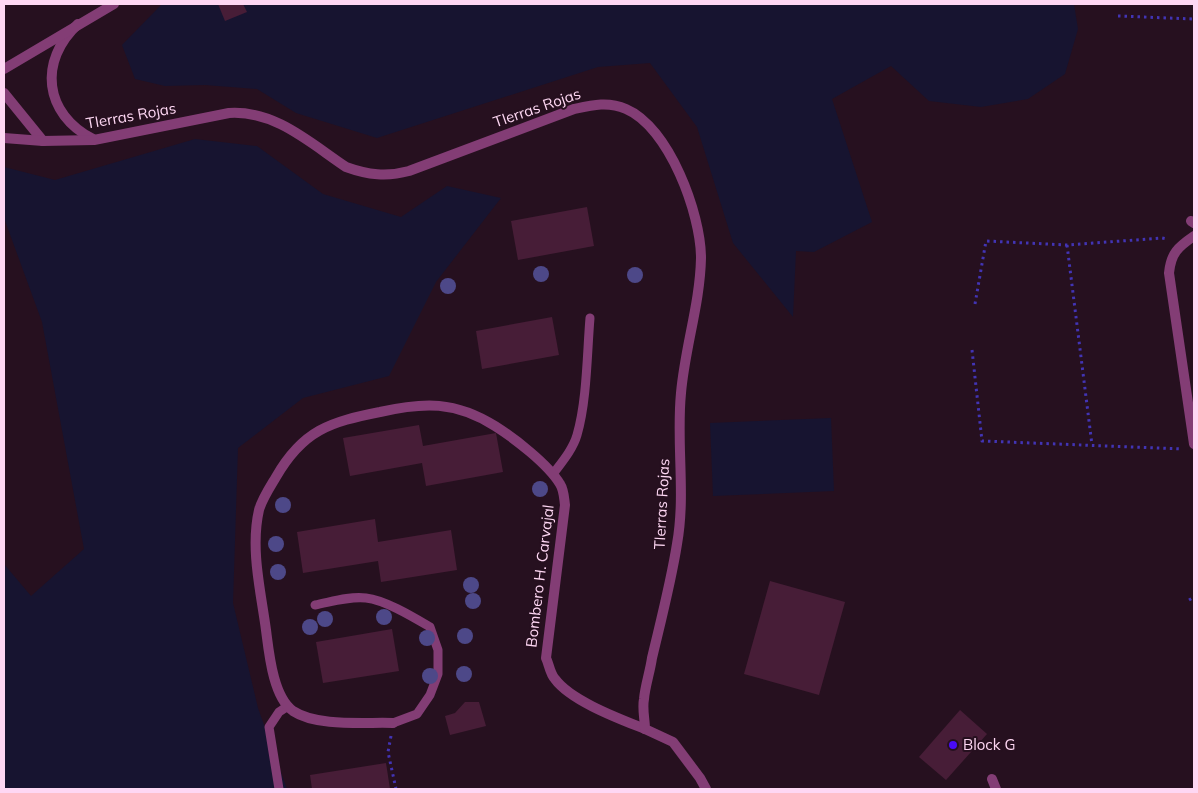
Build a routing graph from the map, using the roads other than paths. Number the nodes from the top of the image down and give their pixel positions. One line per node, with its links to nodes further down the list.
1 (114, 4): 2 (street)
2 (78, 24): 3 (street); 6 (street)
3 (4, 69)
4 (4, 93): 7 (street)
5 (4, 138): 7 (street, TIerras Rojas)
6 (94, 140): 7 (street, TIerras Rojas); 15 (street, TIerras Rojas)
7 (43, 141)
8 (1194, 236): 10 (street)
9 (590, 318): 11 (lane)
10 (1190, 447)
11 (553, 474): 13 (street, Bombero H. Carvajal); 15 (street, Bombero H. Carvajal)
12 (315, 605): 14 (lane)
13 (288, 706): 14 (street); 16 (lane)
14 (393, 723)
15 (645, 729): 17 (street, Bombero H. Carvajal)
16 (279, 789)
17 (706, 789)

